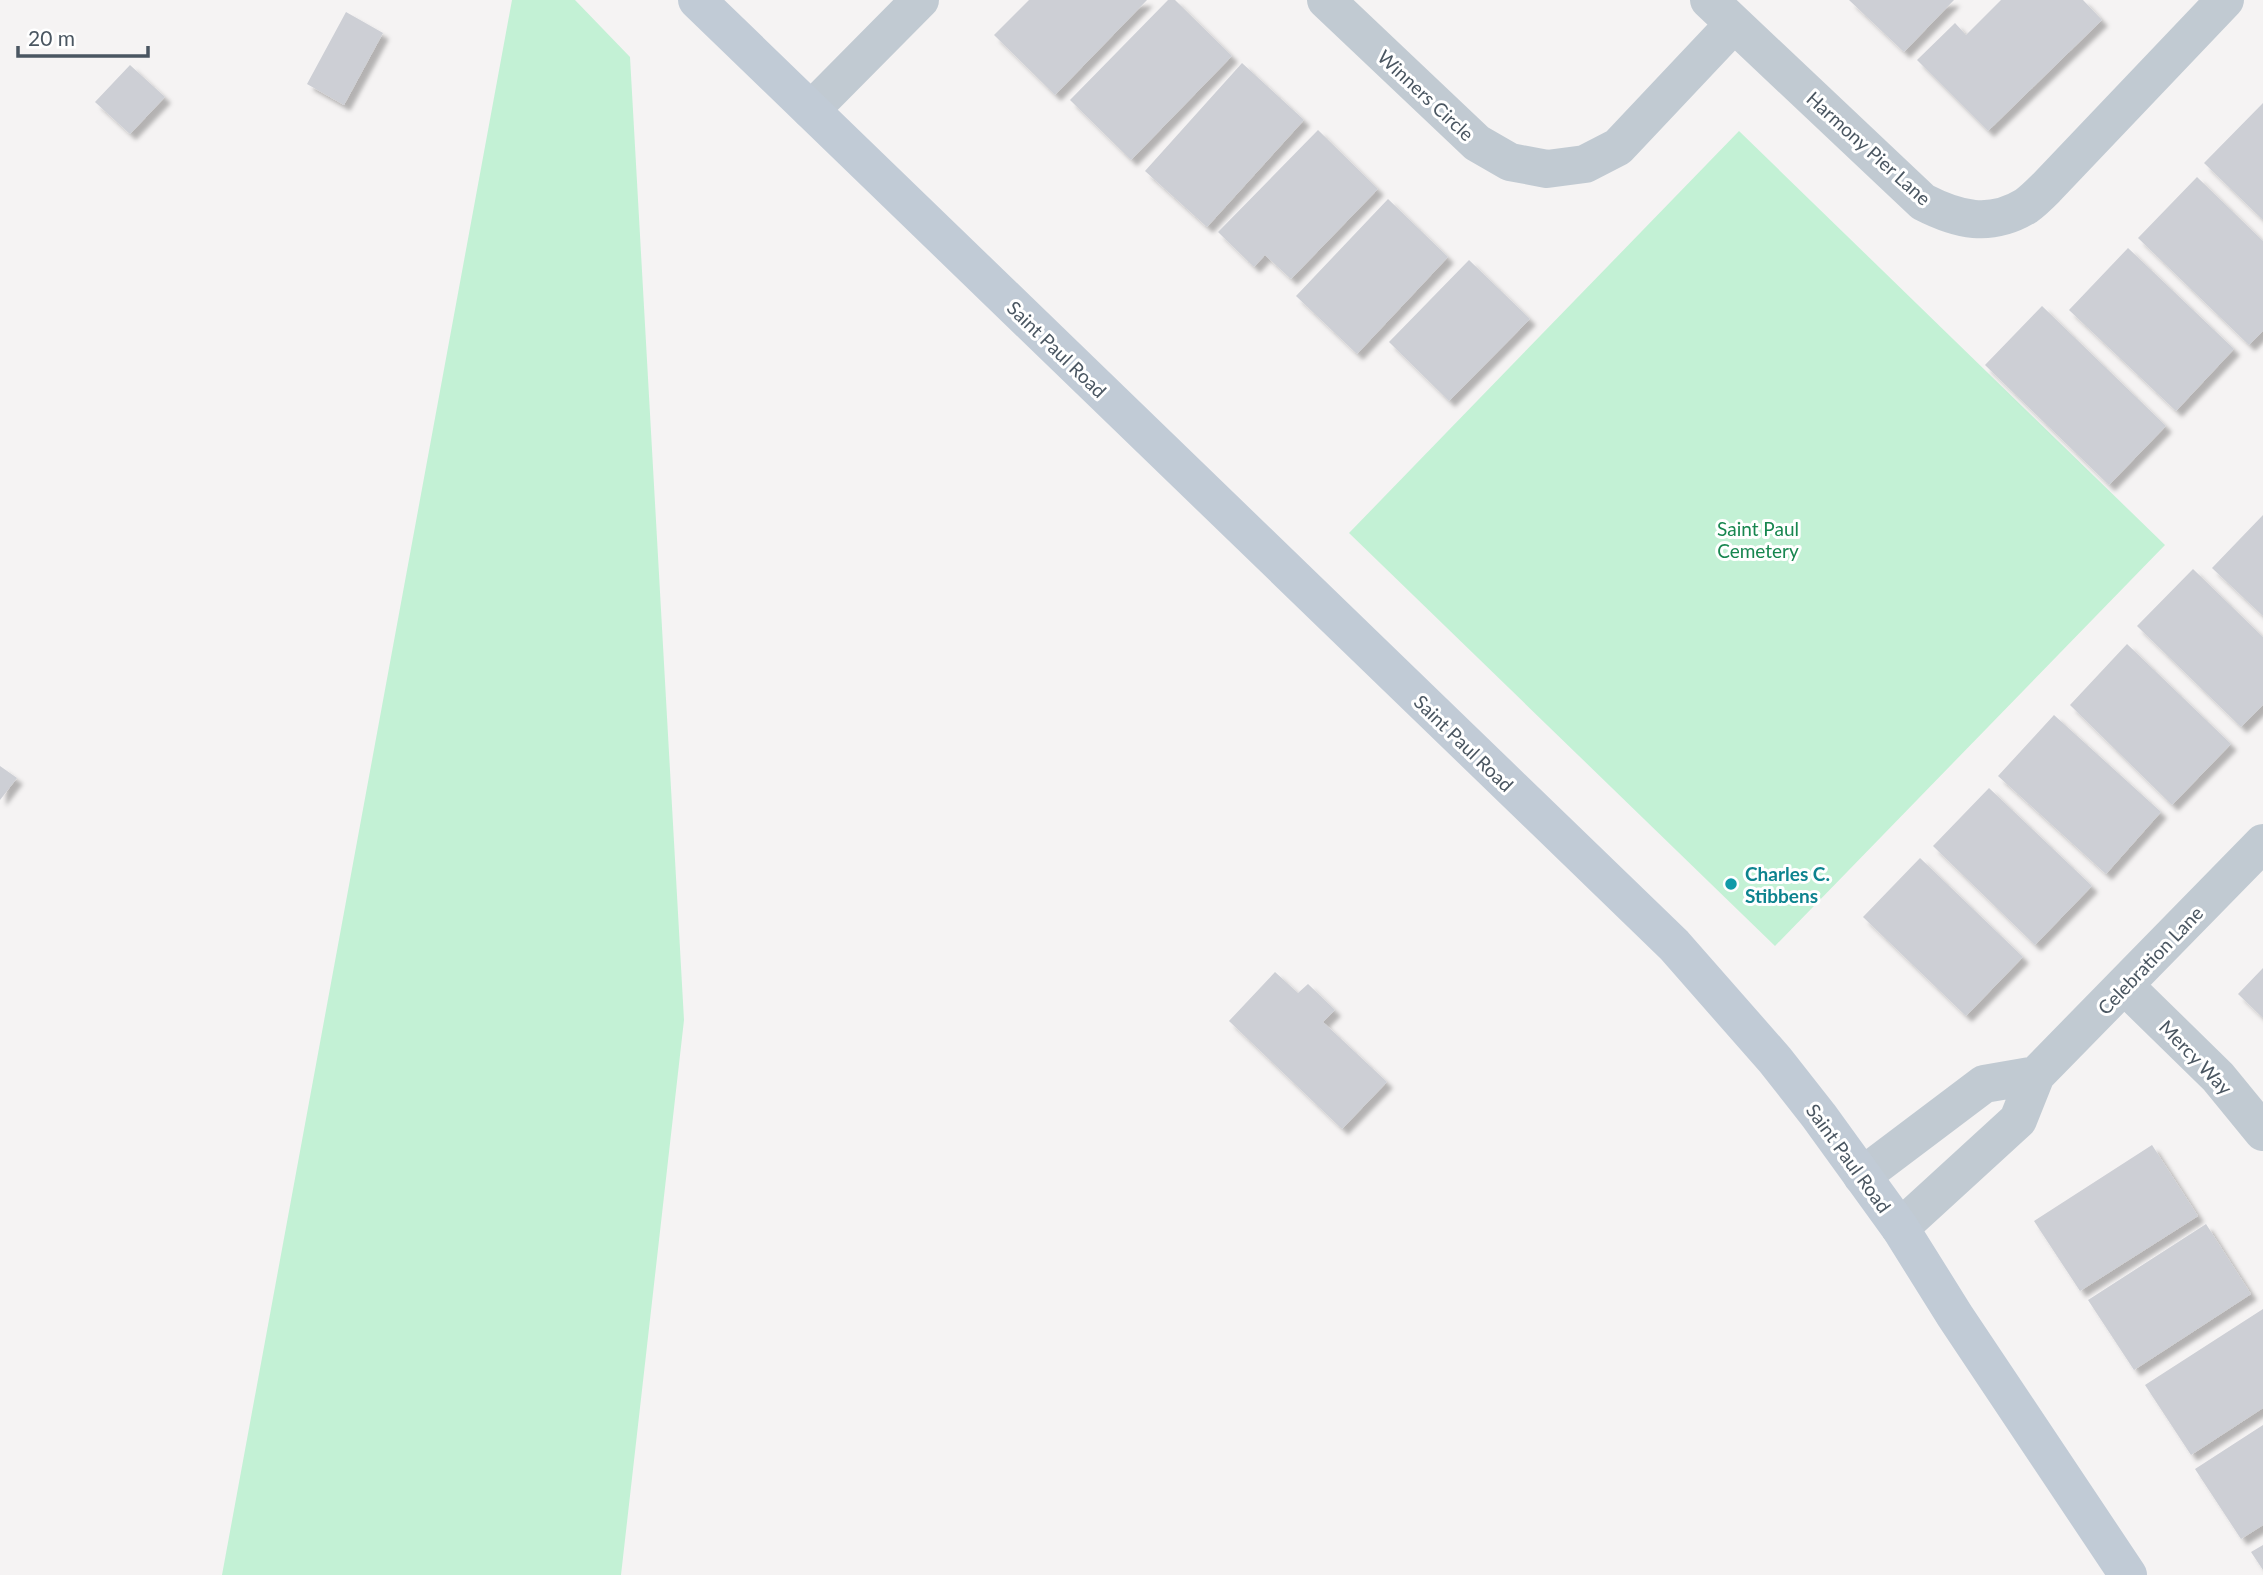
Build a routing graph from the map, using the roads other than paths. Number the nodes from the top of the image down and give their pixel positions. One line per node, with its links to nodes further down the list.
1 (697, 0): 6 (street, Saint Paul Road)
2 (920, 0): 6 (street)
3 (1326, 0): 5 (street, Winners Circle)
4 (2225, 0): 5 (street, Harmony Pier Lane)
5 (1721, 12)
6 (811, 110): 11 (street, Saint Paul Road)
7 (2263, 843): 8 (street, Celebration Lane)
8 (2125, 986): 9 (street, Celebration Lane); 10 (street, Mercy Way)
9 (2036, 1075): 11 (street); 12 (street, Celebration Lane)
10 (2263, 1132)
11 (1862, 1176): 12 (street, Saint Paul Road)
12 (1900, 1228): 13 (street, Saint Paul Road)
13 (2127, 1575)

